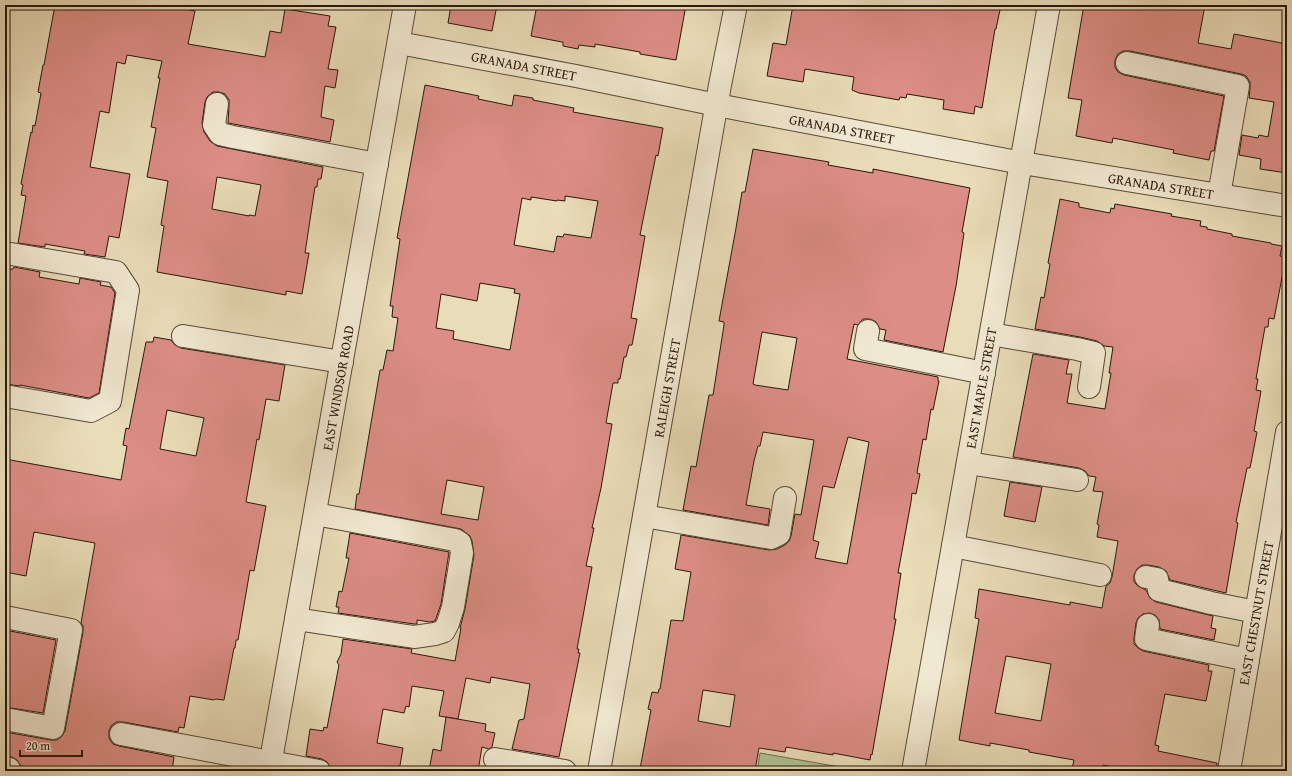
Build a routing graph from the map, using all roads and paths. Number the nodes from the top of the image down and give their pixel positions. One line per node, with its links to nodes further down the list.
1 (405, 5): 4 (street, EAST WINDSOR ROAD)
2 (736, 5): 7 (street, RALEIGH STREET)
3 (1050, 5): 8 (street, EAST MAPLE STREET)
4 (399, 43): 7 (street, GRANADA STREET); 9 (street, EAST WINDSOR ROAD)
5 (1127, 64): 10 (street)
6 (217, 104): 9 (street)
7 (717, 105): 8 (street, GRANADA STREET); 25 (street, RALEIGH STREET)
8 (1022, 163): 10 (street, GRANADA STREET); 14 (street, EAST MAPLE STREET)
9 (377, 164): 16 (street, EAST WINDSOR ROAD)
10 (1219, 195): 11 (street, GRANADA STREET)
11 (1287, 206)
12 (5, 253): 19 (street)
13 (868, 331): 17 (street)
14 (991, 334): 17 (street, EAST MAPLE STREET); 18 (street)
15 (183, 336): 16 (street)
16 (342, 362): 24 (street, EAST WINDSOR ROAD)
17 (984, 373): 21 (street, EAST MAPLE STREET)
18 (1089, 387)
19 (5, 396)
20 (1287, 432): 29 (street, EAST CHESTNUT STREET)
21 (968, 463): 22 (street); 26 (street, EAST MAPLE STREET)
22 (1077, 480)
23 (785, 498): 25 (street)
24 (315, 514): 31 (street, EAST WINDSOR ROAD); 31 (street)
25 (644, 516): 40 (street, RALEIGH STREET)
26 (953, 546): 27 (street); 41 (street, EAST MAPLE STREET)
27 (1100, 575)
28 (1146, 577): 29 (street)
29 (1256, 612): 33 (street, EAST CHESTNUT STREET)
30 (5, 617): 34 (street)
31 (296, 619): 37 (street, EAST WINDSOR ROAD)
32 (1148, 625): 33 (street)
33 (1248, 660): 42 (street, EAST CHESTNUT STREET)
34 (5, 719)
35 (121, 734): 37 (street)
36 (495, 759): 39 (street)
37 (270, 767): 38 (street)
38 (319, 771)
39 (565, 771)
40 (599, 771)
41 (913, 771)
42 (1229, 771)

